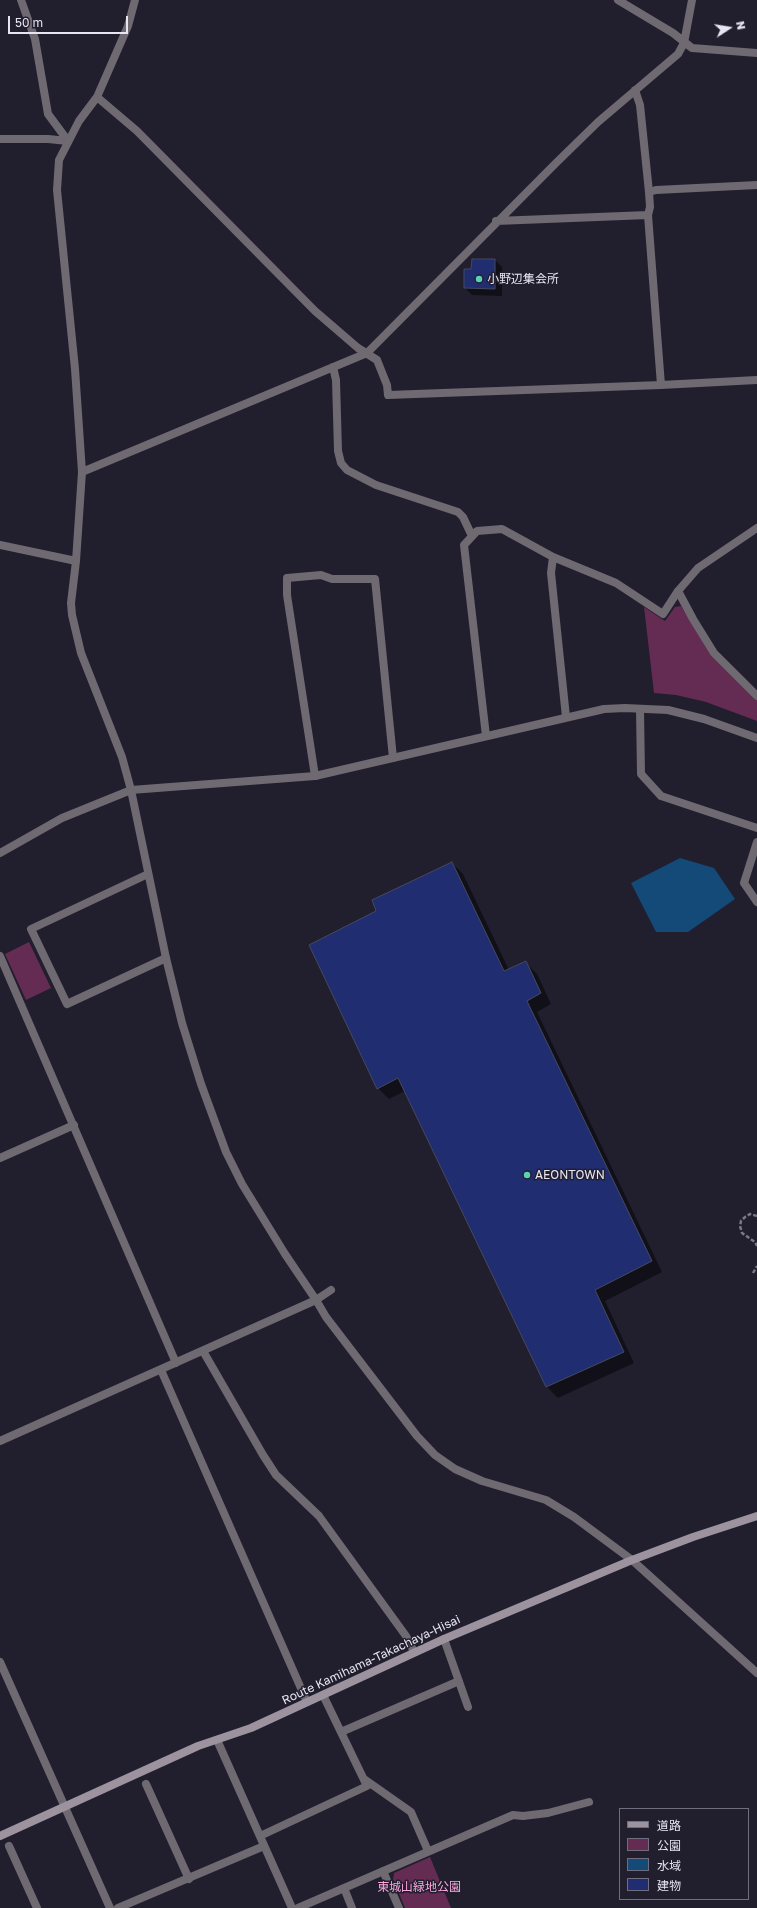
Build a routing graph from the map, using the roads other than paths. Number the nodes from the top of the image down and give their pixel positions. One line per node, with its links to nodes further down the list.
1 (21, 0): 10 (street)
2 (135, 0): 8 (street)
3 (618, 0): 5 (street)
4 (692, 0): 5 (street)
5 (684, 43): 6 (street); 7 (street)
6 (757, 53)
7 (636, 90): 12 (street); 14 (street)
8 (97, 97): 10 (street); 15 (street)
9 (0, 138): 10 (street)
10 (68, 141): 19 (street)
11 (757, 185): 12 (street)
12 (649, 192): 13 (street)
13 (648, 215): 14 (street); 18 (street)
14 (496, 221): 15 (street)
15 (367, 353): 16 (street); 18 (street)
16 (333, 367): 19 (street); 21 (street)
17 (757, 380): 18 (street)
18 (662, 385)
19 (82, 472): 24 (street)
20 (757, 528): 25 (street)
21 (472, 536): 23 (street); 29 (street)
22 (0, 545): 24 (street)
23 (553, 557): 25 (street); 28 (street)
24 (76, 561): 33 (street)
25 (678, 591): 26 (street)
26 (757, 696)
27 (640, 709): 28 (street); 30 (street); 34 (street)
28 (566, 717): 29 (street)
29 (486, 736): 31 (street)
30 (757, 738)
31 (394, 758): 32 (street); 32 (street)
32 (315, 776): 33 (street)
33 (131, 790): 36 (street); 37 (street)
34 (757, 828)
35 (757, 842): 38 (street)
36 (0, 853)
37 (148, 874): 40 (street); 40 (street)
38 (757, 902)
39 (0, 956): 41 (street)
40 (166, 958): 44 (street)
41 (74, 1125): 42 (street); 46 (street)
42 (0, 1158)
43 (331, 1290): 44 (street)
44 (316, 1300): 45 (street); 50 (street)
45 (203, 1351): 46 (street); 52 (street)
46 (176, 1363): 47 (street)
47 (161, 1370): 48 (street); 57 (street)
48 (0, 1441)
49 (757, 1516): 50 (main road, Route Kamihama-Takachaya-Hisai)
50 (632, 1560): 51 (main road, Route Kamihama-Takachaya-Hisai); 54 (street)
51 (444, 1639): 52 (main road, Route Kamihama-Takachaya-Hisai); 55 (street)
52 (414, 1652): 56 (main road, Route Kamihama-Takachaya-Hisai)
53 (0, 1662): 64 (street)
54 (757, 1673)
55 (459, 1681): 58 (street); 59 (street)
56 (323, 1695): 57 (main road, Route Kamihama-Takachaya-Hisai); 59 (street)
57 (307, 1702): 60 (main road, Route Kamihama-Takachaya-Hisai)
58 (468, 1707)
59 (341, 1732): 61 (street)
60 (217, 1740): 64 (main road, Route Kamihama-Takachaya-Hisai); 66 (street)
61 (364, 1779): 66 (street); 69 (street)
62 (146, 1784): 71 (street)
63 (589, 1802): 69 (street)
64 (65, 1807): 65 (main road, Route Kamihama-Takachaya-Hisai); 74 (street)
65 (0, 1836)
66 (260, 1836): 68 (street)
67 (9, 1846): 73 (street)
68 (264, 1846): 71 (street); 76 (street)
69 (428, 1851): 70 (street)
70 (383, 1871): 72 (street); 79 (street)
71 (189, 1879): 75 (street)
72 (344, 1888): 77 (street); 78 (street)
73 (37, 1908)
74 (110, 1908)
75 (118, 1908)
76 (292, 1908)
77 (298, 1908)
78 (352, 1908)
79 (399, 1908)

